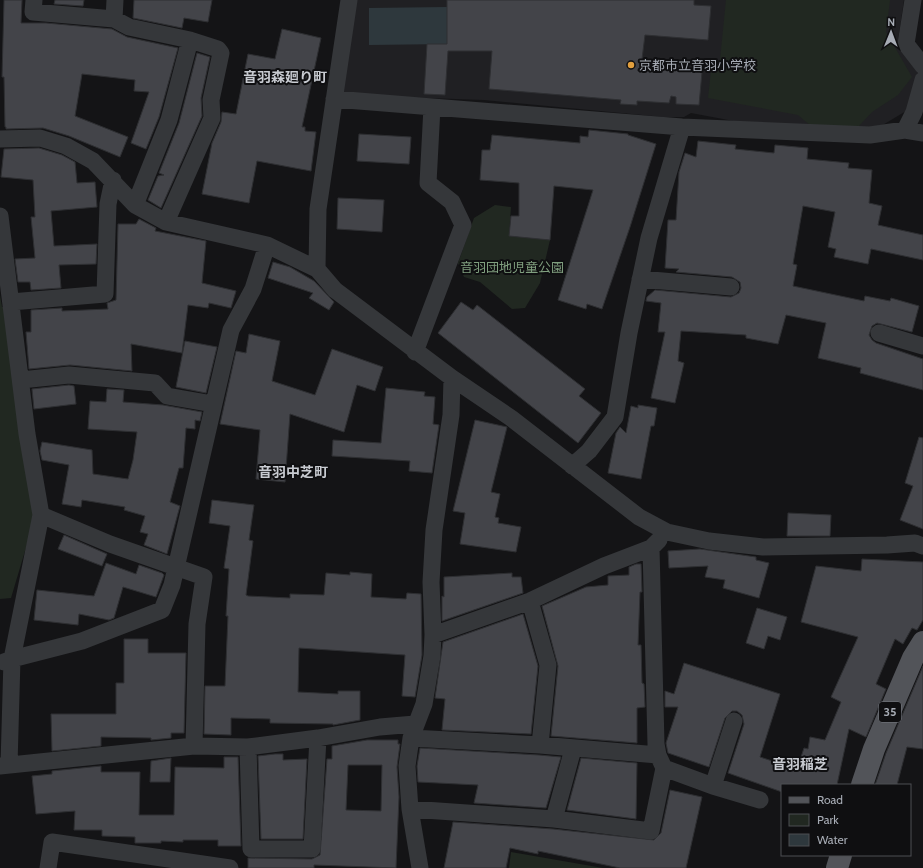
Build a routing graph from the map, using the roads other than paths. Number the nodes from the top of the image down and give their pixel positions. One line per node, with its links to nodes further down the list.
1 (34, 0): 5 (street)
2 (115, 0): 5 (street)
3 (349, 0): 9 (street)
4 (913, 0): 7 (street)
5 (114, 19): 6 (street)
6 (190, 40): 16 (street); 18 (street)
7 (923, 66)
8 (923, 80): 12 (street)
9 (334, 99): 10 (street); 20 (street)
10 (432, 107): 11 (street); 26 (street)
11 (682, 127): 12 (street); 21 (street)
12 (905, 130): 13 (street)
13 (923, 133)
14 (0, 139): 15 (street)
15 (113, 180): 16 (street); 23 (street)
16 (135, 205): 18 (street)
17 (0, 216): 23 (street)
18 (166, 222): 19 (street)
19 (267, 245): 20 (street); 29 (street)
20 (317, 269): 26 (street)
21 (640, 279): 22 (street); 30 (street)
22 (731, 287)
23 (11, 302): 28 (street)
24 (879, 333): 25 (street)
25 (923, 346)
26 (415, 352): 27 (street)
27 (452, 378): 30 (street); 37 (street)
28 (21, 380): 29 (street); 31 (street)
29 (213, 404): 35 (street)
30 (572, 466): 32 (street)
31 (41, 515): 35 (street); 39 (street)
32 (667, 532): 33 (street); 34 (street)
33 (923, 546)
34 (651, 548): 36 (street); 47 (street)
35 (175, 566): 39 (street); 44 (street)
36 (530, 601): 37 (street); 43 (street)
37 (433, 635): 41 (street)
38 (923, 642): 49 (main road, 35)
39 (6, 661): 48 (street)
40 (734, 721): 50 (street)
41 (413, 731): 42 (street); 43 (street); 52 (street)
42 (318, 738): 45 (street); 45 (street)
43 (540, 745): 46 (street)
44 (194, 746): 45 (street); 48 (street)
45 (248, 747)
46 (573, 749): 47 (street); 53 (street)
47 (661, 761): 50 (street); 53 (street)
48 (5, 766)
49 (862, 784)
50 (713, 786): 51 (street)
51 (760, 800)
52 (410, 809): 53 (street); 57 (street)
53 (554, 819)
54 (841, 856): 58 (main road)
55 (48, 868): 56 (street)
56 (230, 868)
57 (420, 868)
58 (837, 868)

